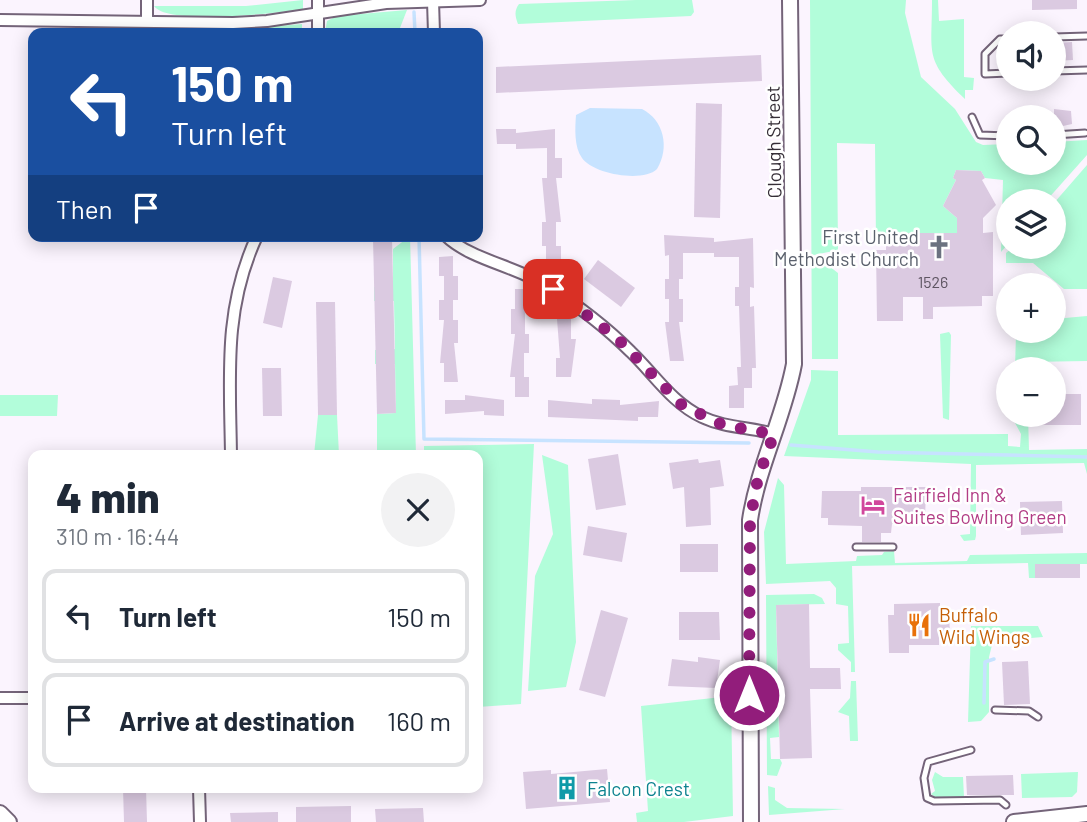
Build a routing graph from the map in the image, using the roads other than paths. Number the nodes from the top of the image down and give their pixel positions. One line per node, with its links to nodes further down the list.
1 (147, 0): 8 (street)
2 (318, 0): 6 (street)
3 (480, 0): 5 (street)
4 (790, 0): 23 (street, Clough Street)
5 (433, 1): 6 (street); 10 (street)
6 (318, 12): 8 (street); 9 (street)
7 (0, 19): 8 (street)
8 (147, 20)
9 (318, 28)
10 (434, 28)
11 (1087, 36): 12 (lane)
12 (1066, 37)
13 (996, 43): 16 (lane)
14 (1087, 70): 15 (lane)
15 (1066, 71)
16 (996, 74)
17 (972, 117): 20 (lane)
18 (1085, 133): 19 (lane)
19 (1066, 134)
20 (996, 136)
21 (255, 242): 24 (street)
22 (454, 242): 23 (street)
23 (774, 434): 38 (street, Clough Street)
24 (232, 450)
25 (856, 547): 26 (lane)
26 (893, 547)
27 (0, 698): 28 (street)
28 (28, 698)
29 (995, 710): 30 (lane)
30 (1038, 718)
31 (971, 750): 33 (lane)
32 (199, 793): 37 (street)
33 (1006, 804)
34 (0, 813): 36 (street)
35 (1087, 814): 39 (street)
36 (9, 822)
37 (200, 822)
38 (751, 822)
39 (1014, 822)

